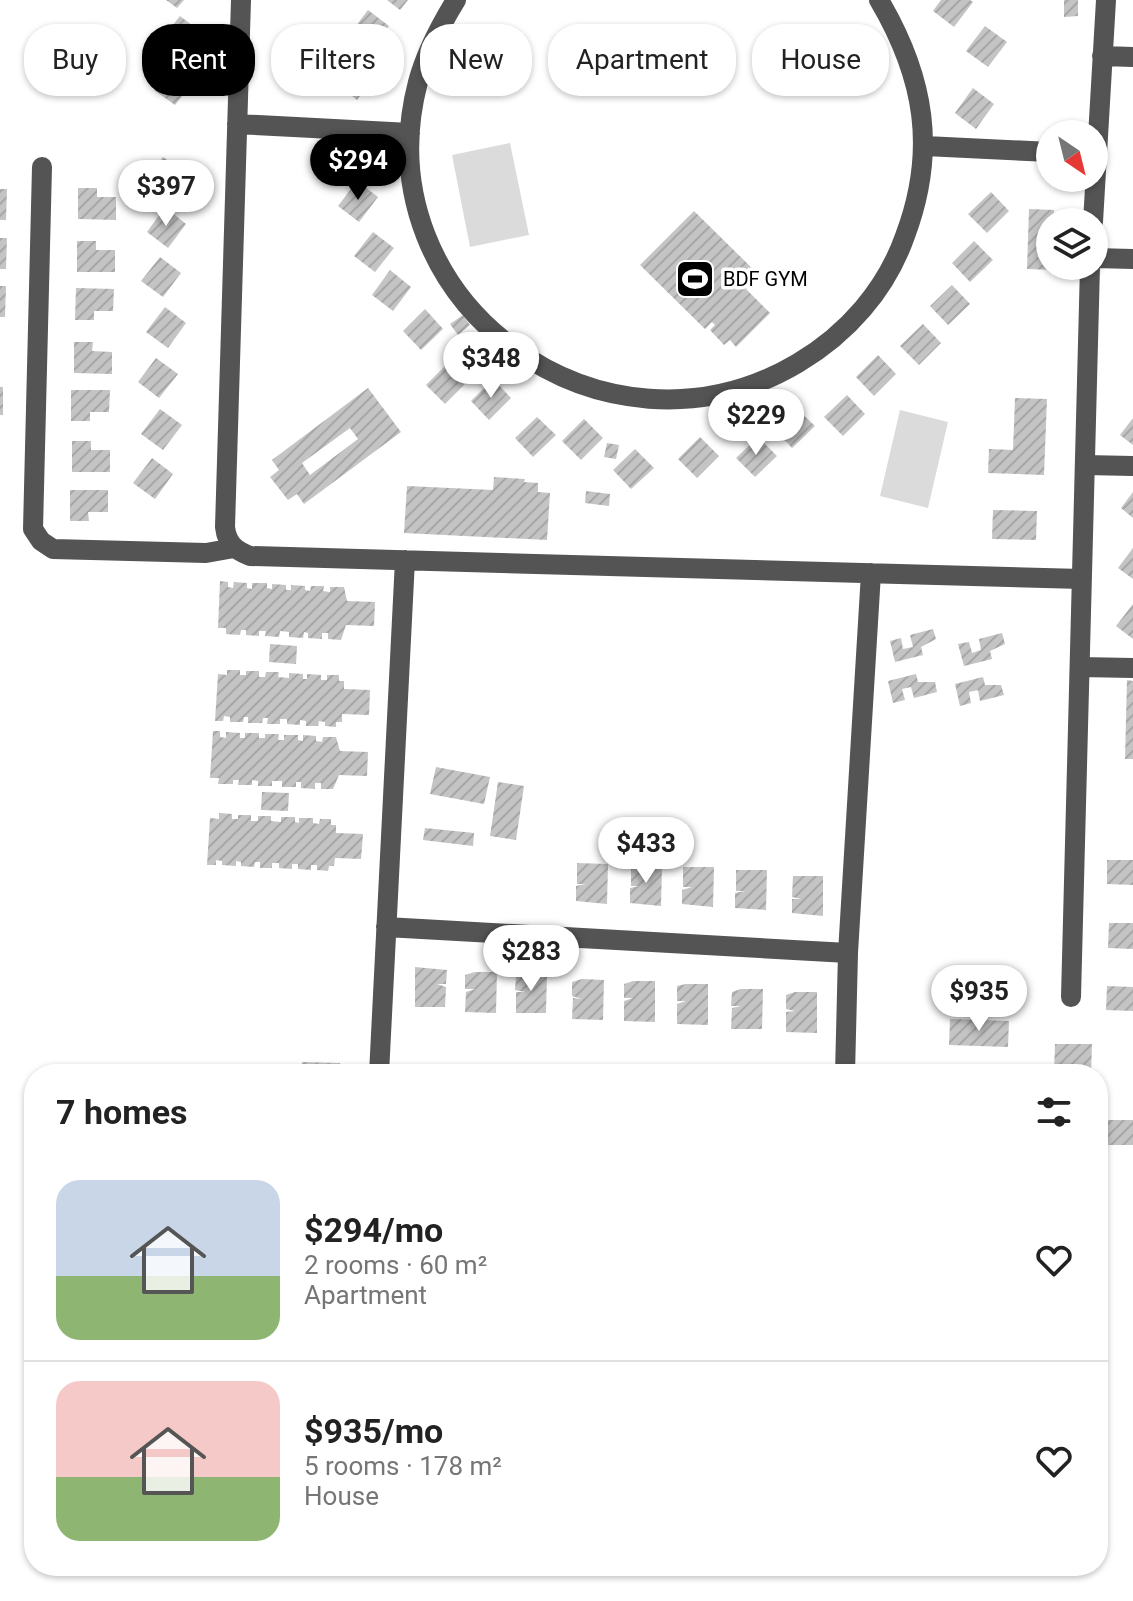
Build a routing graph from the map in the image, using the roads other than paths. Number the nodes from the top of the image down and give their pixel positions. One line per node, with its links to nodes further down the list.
1 (241, 0): 8 (street)
2 (456, 0): 9 (street)
3 (879, 0): 10 (street)
4 (1106, 0): 5 (street)
5 (1102, 56): 6 (street); 7 (street)
6 (1133, 57)
7 (1097, 120)
8 (237, 124): 9 (street); 18 (street)
9 (410, 133): 10 (street)
10 (925, 146): 11 (street)
11 (1036, 151)
12 (42, 167): 18 (street)
13 (1108, 258): 14 (street)
14 (1133, 259)
15 (1090, 280): 16 (street)
16 (1085, 465): 17 (street); 21 (street)
17 (1133, 466)
18 (234, 548): 19 (street)
19 (405, 560): 20 (street); 24 (street)
20 (871, 573): 21 (street); 25 (street)
21 (1082, 579): 22 (street)
22 (1080, 667): 23 (street); 26 (street)
23 (1133, 668)
24 (386, 927): 25 (street); 27 (street)
25 (848, 953): 28 (street)
26 (1071, 997)
27 (379, 1064)
28 (845, 1064)

